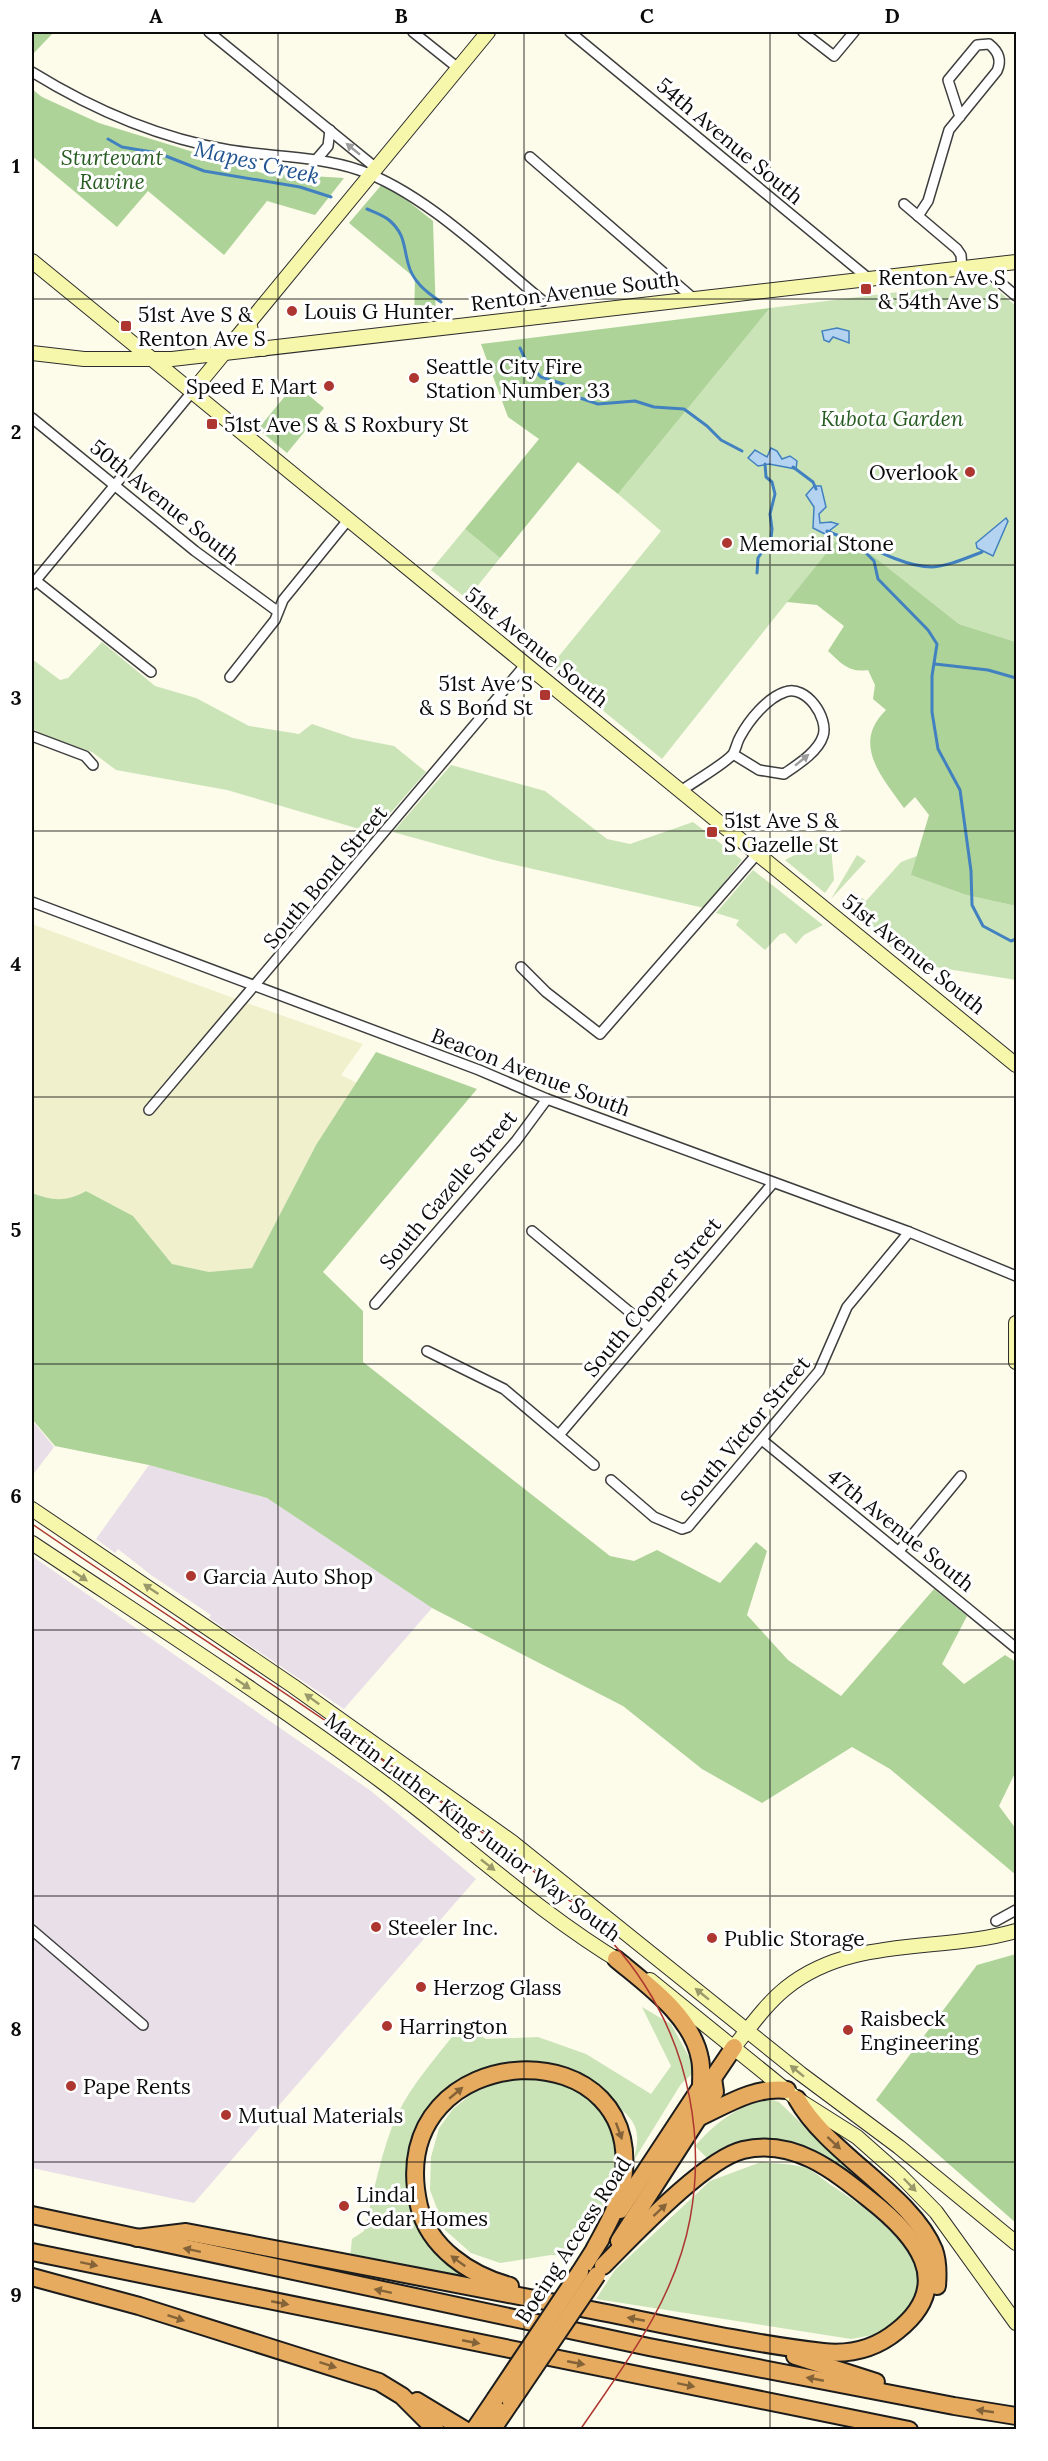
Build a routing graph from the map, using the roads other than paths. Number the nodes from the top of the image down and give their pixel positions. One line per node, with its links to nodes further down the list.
1 (209, 32): 10 (street)
2 (413, 32): 7 (street)
3 (488, 32): 7 (main road)
4 (570, 32): 20 (street, 54th Avenue South)
5 (803, 32): 6 (street)
6 (854, 32)
7 (458, 68): 13 (main road)
8 (32, 72): 12 (street)
9 (960, 117): 9 (street); 15 (street)
10 (330, 130): 12 (street); 13 (street, one-way to 10)
11 (530, 157): 22 (street)
12 (316, 160): 13 (street)
13 (373, 171): 23 (street); 24 (main road)
14 (904, 204): 15 (street)
15 (918, 216): 19 (street)
16 (32, 261): 28 (main road, 51st Avenue South)
17 (1017, 262): 18 (main road, Renton Avenue South)
18 (982, 267): 19 (main road, Renton Avenue South); 21 (street)
19 (962, 269): 20 (main road, Renton Avenue South)
20 (868, 278): 22 (main road, Renton Avenue South)
21 (1017, 296)
22 (694, 298): 25 (main road, Renton Avenue South)
23 (543, 301)
24 (249, 322): 25 (main road); 27 (main road)
25 (263, 349): 27 (main road, Renton Avenue South)
26 (32, 353): 28 (main road, Renton Avenue South)
27 (223, 354): 28 (main road, Renton Avenue South); 29 (main road)
28 (153, 361): 29 (main road, 51st Avenue South)
29 (192, 392): 31 (street); 32 (main road, 51st Avenue South)
30 (32, 418): 31 (street, 50th Avenue South)
31 (114, 484): 34 (street); 35 (street, 50th Avenue South)
32 (348, 520): 35 (street); 36 (main road, 51st Avenue South)
33 (32, 567): 34 (street)
34 (36, 579): 37 (street)
35 (277, 612): 38 (street)
36 (526, 664): 42 (main road, 51st Avenue South); 46 (street, South Bond Street)
37 (151, 672)
38 (230, 677)
39 (32, 736): 41 (street)
40 (733, 754): 40 (street, one-way to 40); 42 (street)
41 (93, 765)
42 (681, 791): 43 (main road, 51st Avenue South)
43 (757, 854): 45 (street); 47 (main road, 51st Avenue South)
44 (32, 902): 46 (street, Beacon Avenue South)
45 (521, 967)
46 (255, 987): 48 (street, Beacon Avenue South); 49 (street, South Bond Street)
47 (1017, 1065)
48 (547, 1099): 50 (street, Beacon Avenue South); 54 (street, South Gazelle Street)
49 (149, 1110)
50 (773, 1183): 52 (street, Beacon Avenue South); 56 (street, South Cooper Street)
51 (532, 1232): 56 (street)
52 (909, 1232): 53 (street, Beacon Avenue South); 60 (street, South Victor Street)
53 (1012, 1274)
54 (375, 1304)
55 (1017, 1323): 58 (main road)
56 (649, 1328): 59 (street, South Cooper Street)
57 (427, 1351): 59 (street)
58 (1017, 1362)
59 (559, 1435): 61 (street)
60 (762, 1440): 63 (street, South Victor Street); 66 (street, 47th Avenue South)
61 (594, 1465)
62 (961, 1476): 66 (street)
63 (611, 1480)
64 (32, 1509): 74 (main road, Martin Luther King Junior Way South, one-way to 64)
65 (32, 1544): 72 (main road, Martin Luther King Junior Way South, one-way to 72)
66 (899, 1551): 67 (street, 47th Avenue South)
67 (1017, 1648)
68 (1017, 1910): 69 (street)
69 (996, 1921)
70 (32, 1930): 73 (street)
71 (1017, 1931): 74 (main road, Boeing Access Road)
72 (616, 1959): 75 (main road, Martin Luther King Junior Way South); 76 (highway)
73 (143, 2025)
74 (748, 2030): 75 (main road, Boeing Access Road); 81 (main road, Martin Luther King Junior Way South, one-way to 74)
75 (735, 2047): 76 (highway, Boeing Access Road); 77 (main road, Martin Luther King Junior Way South)
76 (707, 2083): 78 (highway, Boeing Access Road); 82 (highway, Boeing Access Road)
77 (792, 2095): 78 (highway); 87 (main road, Martin Luther King Junior Way South, one-way to 87); 89 (highway, one-way to 89)
78 (698, 2119): 84 (highway, Boeing Access Road)
79 (32, 2215): 80 (highway)
80 (137, 2238): 86 (highway); 92 (highway, one-way to 80)
81 (1017, 2243)
82 (595, 2248): 86 (highway, one-way to 82); 91 (highway, Boeing Access Road, bridge)
83 (32, 2252): 98 (highway, one-way to 98)
84 (600, 2270): 89 (highway, one-way to 89); 91 (highway, Boeing Access Road, bridge)
85 (32, 2277): 90 (highway, one-way to 90)
86 (608, 2313): 88 (highway, one-way to 86)
87 (1017, 2323)
88 (732, 2338): 89 (highway); 92 (highway)
89 (840, 2354)
90 (402, 2396): 95 (highway); 96 (highway)
91 (503, 2400): 94 (highway, Boeing Access Road); 97 (highway, Boeing Access Road)
92 (954, 2406): 93 (highway, one-way to 92)
93 (1017, 2415)
94 (491, 2429)
95 (436, 2430)
96 (465, 2430)
97 (474, 2430)
98 (909, 2430)

